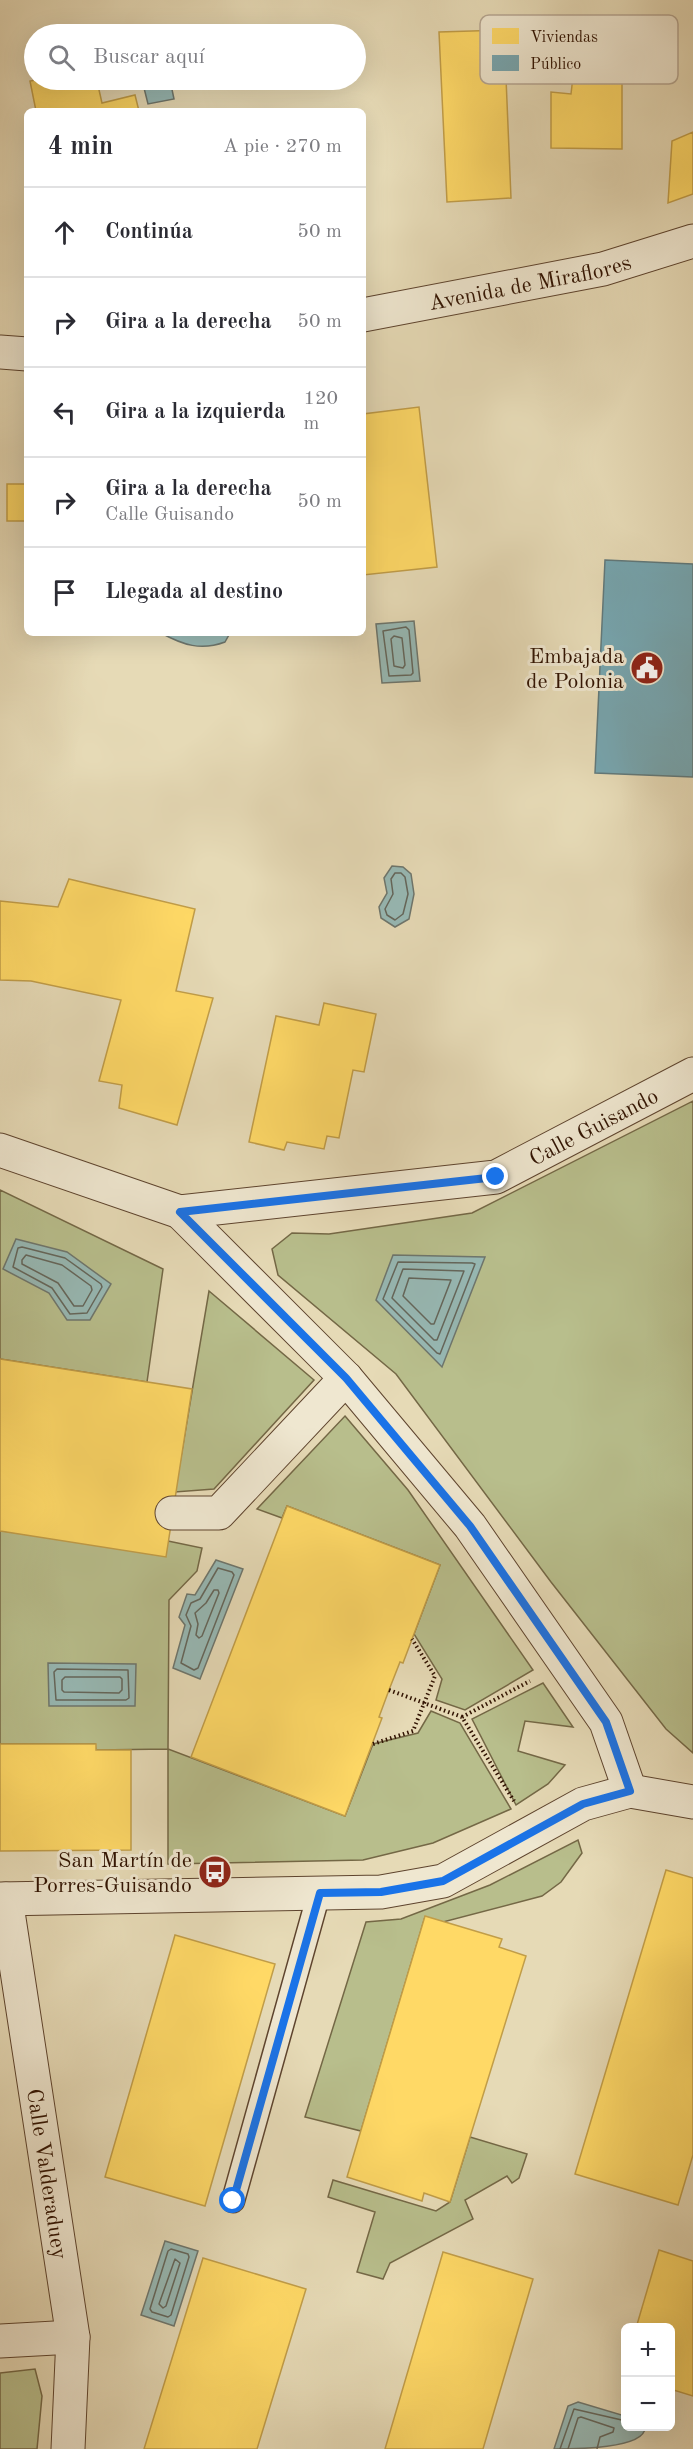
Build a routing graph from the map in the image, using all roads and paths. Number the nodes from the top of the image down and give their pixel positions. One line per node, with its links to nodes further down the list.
1 (693, 241): 2 (street, Avenida de Miraflores)
2 (366, 314)
3 (0, 352): 4 (street)
4 (24, 354)
5 (693, 1074): 7 (street, Calle Guisando)
6 (0, 1150): 7 (street, Calle Guisando)
7 (180, 1212): 8 (street)
8 (346, 1378): 9 (street); 16 (street)
9 (172, 1513)
10 (412, 1639): 13 (path)
11 (538, 1676): 14 (path)
12 (389, 1690): 13 (path)
13 (426, 1703): 14 (path); 15 (path)
14 (462, 1718): 18 (path)
15 (373, 1744)
16 (630, 1791): 17 (street); 19 (street)
17 (693, 1802)
18 (516, 1805)
19 (320, 1893): 20 (street); 21 (lane)
20 (3, 1899): 22 (street, Calle Valderaduey)
21 (233, 2201)
22 (73, 2337): 23 (street); 24 (street, Calle Valderaduey)
23 (0, 2341)
24 (68, 2449)

